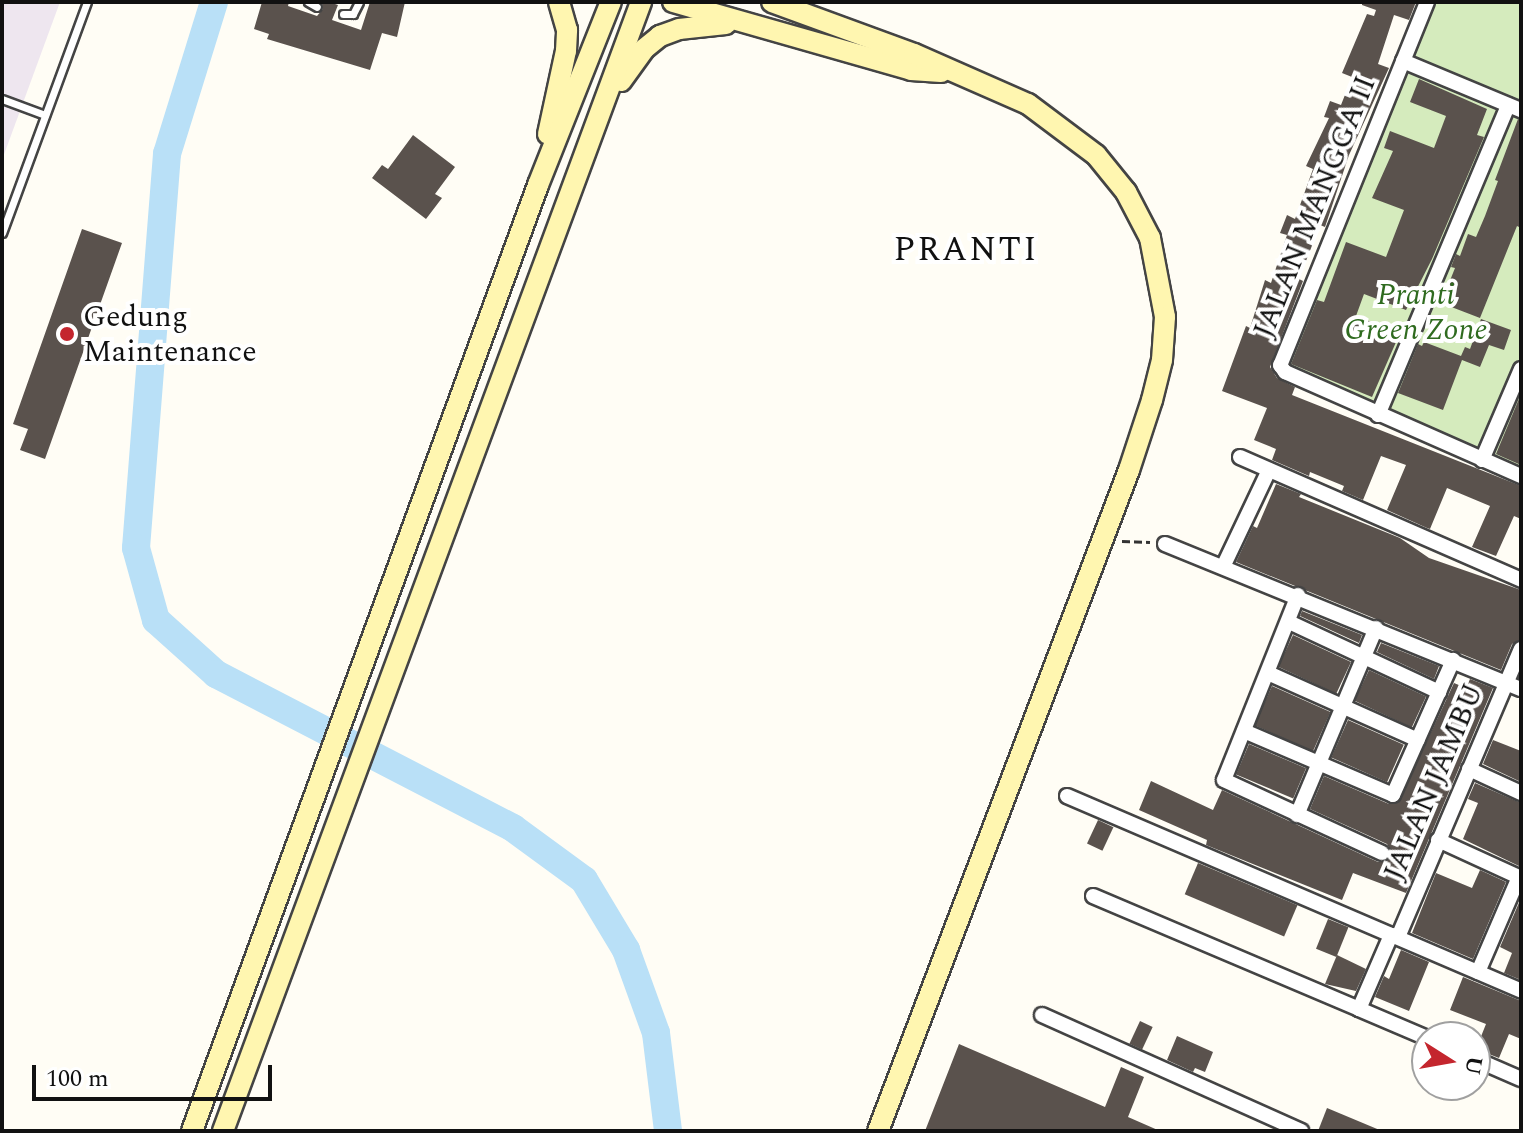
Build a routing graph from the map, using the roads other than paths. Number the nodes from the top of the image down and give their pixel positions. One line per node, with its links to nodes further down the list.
1 (87, 2): 17 (lane)
2 (308, 2): 10 (lane)
3 (359, 2): 11 (lane)
4 (559, 2): 19 (street)
5 (611, 2): 19 (street)
6 (641, 2): 18 (street)
7 (673, 2): 12 (street)
8 (772, 2): 14 (street)
9 (1427, 2): 13 (street, JALAN MANGGA II)
10 (317, 7)
11 (343, 14)
12 (742, 24): 14 (street); 18 (street)
13 (1403, 61): 16 (street); 22 (street, JALAN MANGGA II)
14 (957, 73): 62 (street)
15 (2, 99): 17 (lane)
16 (1515, 108): 22 (street)
17 (45, 115): 20 (lane)
18 (598, 122): 61 (street)
19 (538, 185): 60 (street)
20 (2, 233)
21 (1521, 369): 24 (street)
22 (1378, 415): 24 (street)
23 (1240, 457): 25 (street)
24 (1482, 460): 26 (street)
25 (1269, 470): 28 (street); 29 (street)
26 (1521, 476)
27 (1165, 544): 28 (street)
28 (1223, 567): 30 (street)
29 (1521, 580)
30 (1298, 595): 31 (street); 32 (street)
31 (1289, 622): 34 (street); 36 (street)
32 (1376, 628): 34 (street); 35 (street)
33 (1521, 649): 37 (street, JALAN JAMBU)
34 (1364, 657): 39 (street); 40 (street)
35 (1453, 660): 37 (street); 39 (street)
36 (1268, 673): 40 (street); 41 (street)
37 (1505, 682): 38 (street); 44 (street, JALAN JAMBU)
38 (1521, 689)
39 (1439, 692): 42 (street)
40 (1342, 707): 42 (street); 43 (street)
41 (1244, 731): 43 (street); 47 (street)
42 (1418, 740): 43 (street)
43 (1318, 764): 47 (street)
44 (1469, 769): 45 (street); 48 (street, JALAN JAMBU)
45 (1521, 793)
46 (1067, 796): 52 (street)
47 (1297, 815): 49 (street)
48 (1438, 840): 50 (street); 52 (street, JALAN JAMBU)
49 (1382, 853)
50 (1520, 877): 53 (street)
51 (1093, 896): 55 (street)
52 (1394, 936): 53 (street); 55 (street, JALAN JAMBU)
53 (1478, 972): 54 (street)
54 (1521, 991)
55 (1359, 1009): 57 (street)
56 (1042, 1015): 63 (street)
57 (1411, 1031)
58 (1491, 1066): 59 (street)
59 (1521, 1079)
60 (192, 1131)
61 (223, 1131)
62 (878, 1131)
63 (1301, 1131)

